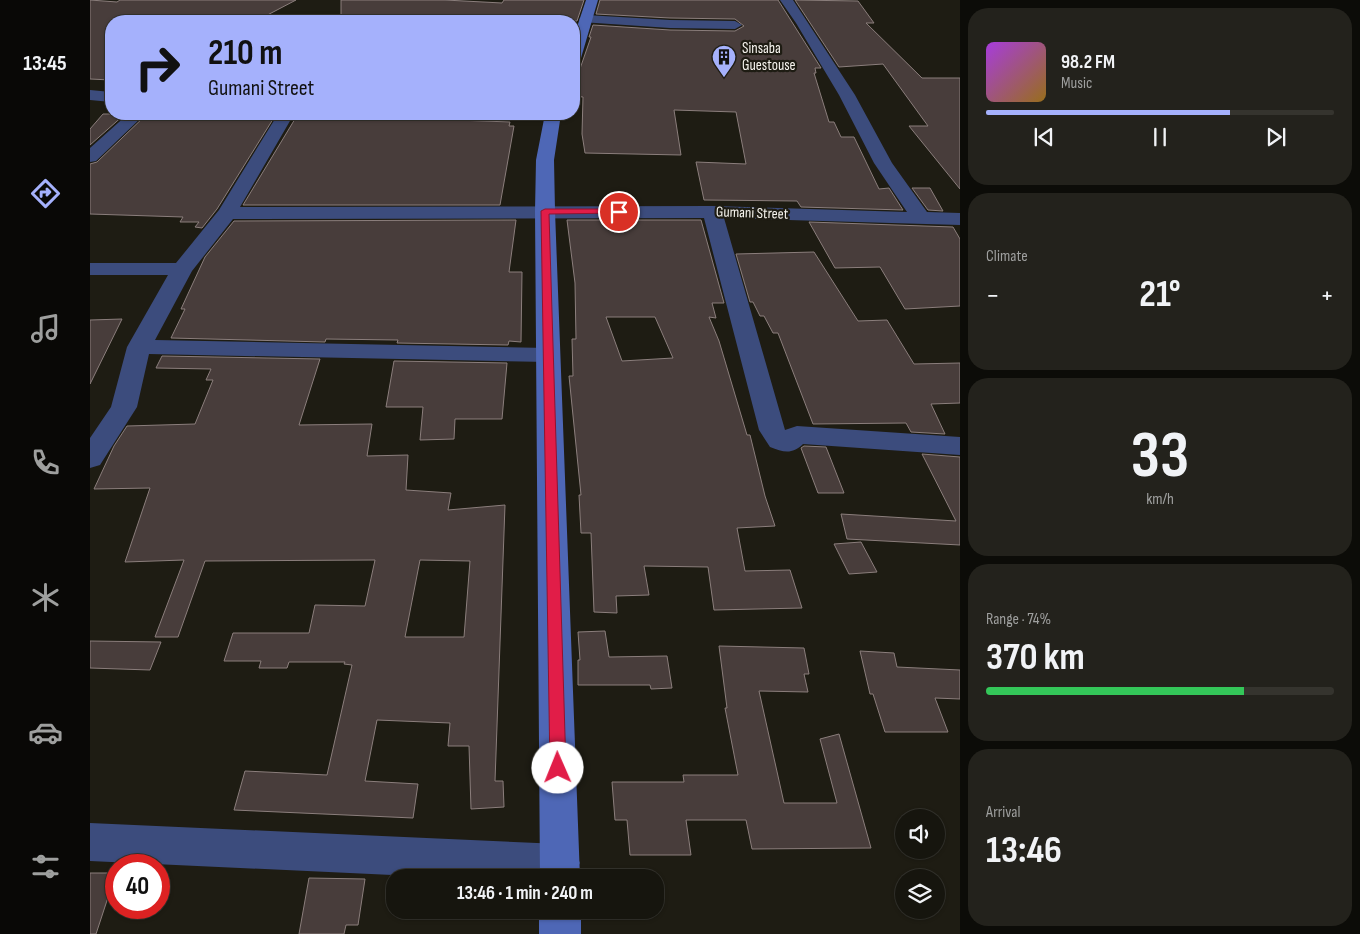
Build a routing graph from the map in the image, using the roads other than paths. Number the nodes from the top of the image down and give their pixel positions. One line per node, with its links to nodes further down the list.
1 (592, 0): 3 (street)
2 (786, 0): 15 (street)
3 (586, 18): 4 (street); 5 (street)
4 (735, 24)
5 (580, 38)
6 (90, 95): 7 (street)
7 (105, 96)
8 (130, 120): 11 (street)
9 (282, 120): 14 (street)
10 (552, 120): 12 (street)
11 (90, 157)
12 (545, 211): 13 (street, Gumani Street); 14 (street, Gumani Street); 20 (street)
13 (712, 212): 15 (street, Gumani Street); 21 (street)
14 (227, 213): 18 (street)
15 (921, 218): 16 (street, Gumani Street)
16 (960, 219)
17 (90, 269): 18 (street)
18 (182, 269): 19 (street)
19 (139, 346): 20 (street); 22 (street)
20 (548, 355): 25 (street)
21 (960, 446)
22 (90, 459)
23 (90, 842): 24 (street)
24 (543, 869)
25 (560, 869)
26 (560, 919): 27 (street)
27 (560, 934)

